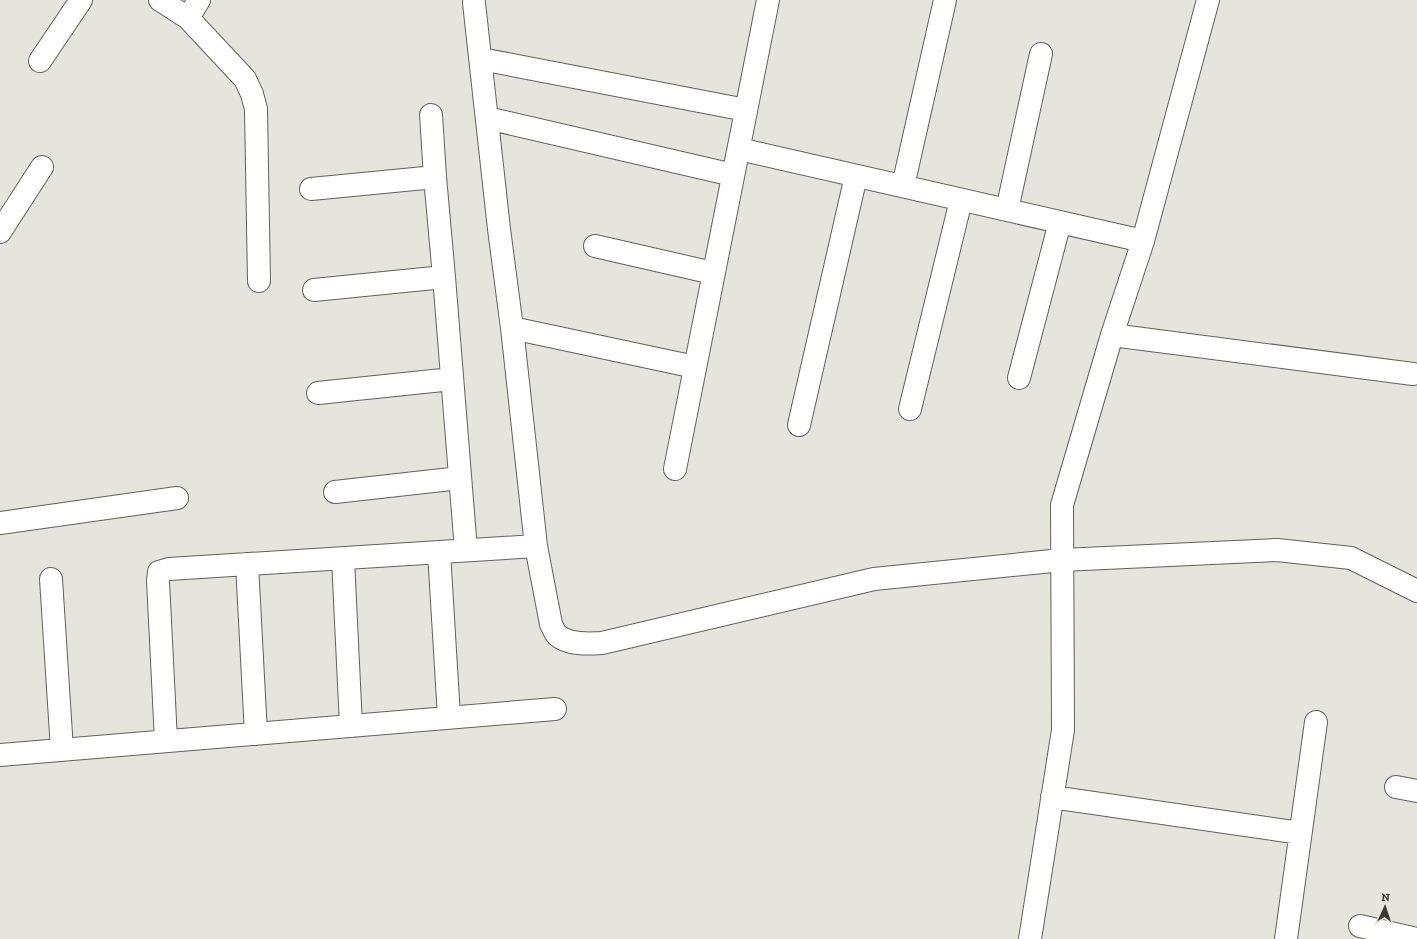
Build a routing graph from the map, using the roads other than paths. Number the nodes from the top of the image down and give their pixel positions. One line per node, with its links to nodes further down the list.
1 (81, 0): 10 (street)
2 (160, 0): 7 (street)
3 (768, 0): 11 (street)
4 (945, 0): 19 (street)
5 (1208, 0): 25 (street)
6 (474, 3): 9 (street)
7 (194, 9): 29 (street)
8 (1041, 54): 22 (street)
9 (480, 59): 11 (street); 13 (street)
10 (40, 61)
11 (746, 110): 14 (street)
12 (431, 115): 18 (street)
13 (487, 118): 16 (street); 31 (street)
14 (739, 149): 16 (street); 17 (street)
15 (42, 167): 24 (street)
16 (732, 175): 27 (street)
17 (856, 176): 19 (street); 39 (street)
18 (435, 177): 20 (street); 28 (street)
19 (903, 186): 21 (street)
20 (311, 189)
21 (961, 200): 22 (street); 38 (street)
22 (1007, 210): 23 (street)
23 (1060, 222): 25 (street); 35 (street)
24 (0, 232)
25 (1143, 241): 32 (street)
26 (596, 246): 27 (street)
27 (713, 273): 33 (street)
28 (444, 277): 30 (street); 36 (street)
29 (259, 281)
30 (314, 290)
31 (512, 328): 33 (street); 45 (street)
32 (1112, 335): 34 (street); 49 (street)
33 (695, 367): 40 (street)
34 (1413, 374)
35 (1019, 378)
36 (452, 379): 37 (street); 41 (street)
37 (318, 393)
38 (910, 409)
39 (799, 425)
40 (675, 469)
41 (460, 478): 42 (street); 46 (street)
42 (335, 492)
43 (177, 498): 44 (street)
44 (0, 523)
45 (536, 546): 46 (street); 49 (street)
46 (466, 550): 47 (street)
47 (439, 552): 48 (street); 54 (street)
48 (343, 559): 50 (street); 56 (street)
49 (1062, 560): 52 (street); 63 (street)
50 (247, 564): 57 (street); 58 (street)
51 (51, 579): 59 (street)
52 (1417, 591)
53 (555, 709): 54 (street)
54 (449, 717): 56 (street)
55 (1316, 722): 64 (street)
56 (351, 726): 57 (street)
57 (256, 734): 58 (street)
58 (166, 741): 59 (street)
59 (62, 750): 60 (street)
60 (0, 755)
61 (1396, 787): 62 (street)
62 (1417, 792)
63 (1052, 797): 64 (street); 66 (street)
64 (1300, 833): 67 (street)
65 (1360, 926): 68 (street)
66 (1030, 939)
67 (1286, 939)
68 (1417, 939)

